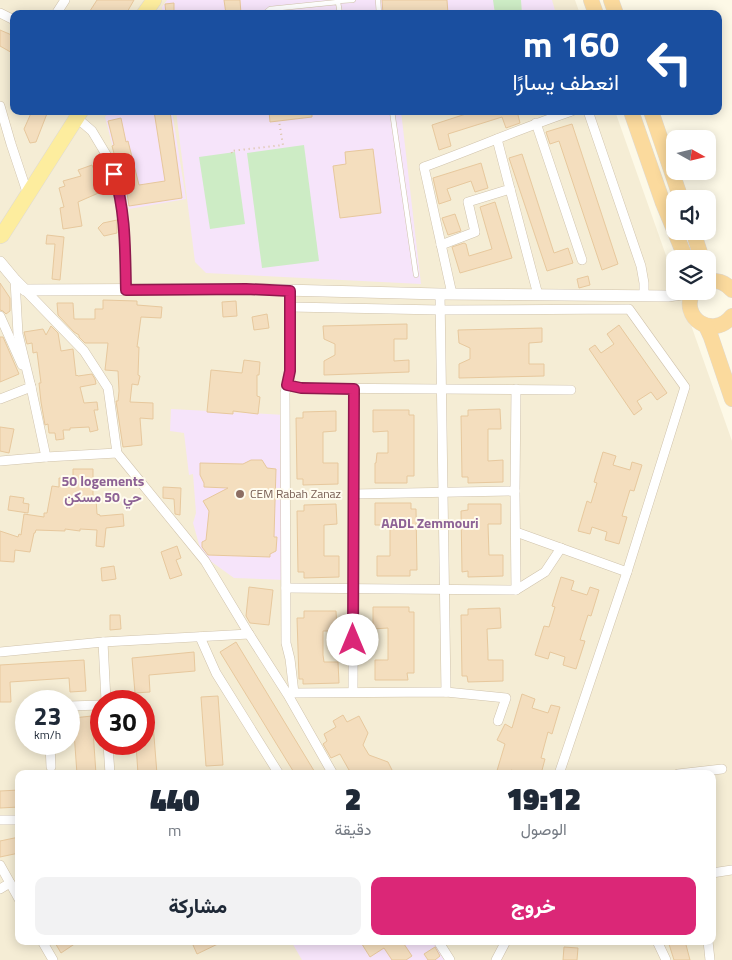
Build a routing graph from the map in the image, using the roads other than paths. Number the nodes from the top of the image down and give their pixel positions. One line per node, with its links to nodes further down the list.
1 (353, 0): 2 (lane)
2 (338, 1): 3 (lane)
3 (269, 10)
4 (0, 106): 15 (street)
5 (79, 115): 15 (main road); 25 (street)
6 (393, 115): 21 (lane)
7 (560, 115): 11 (street)
8 (589, 115): 31 (street)
9 (632, 115): 18 (highway)
10 (651, 115): 14 (highway)
11 (536, 123): 12 (street); 19 (street)
12 (497, 140): 13 (street); 17 (street)
13 (510, 189): 17 (street); 30 (street)
14 (678, 190)
15 (28, 195): 16 (main road)
16 (0, 236)
17 (441, 245): 29 (street)
18 (682, 250)
19 (582, 260)
20 (0, 262): 22 (street)
21 (416, 275)
22 (15, 280): 24 (street); 42 (street)
23 (716, 280): 26 (highway)
24 (25, 290): 25 (street); 49 (street)
25 (126, 290): 27 (street)
26 (732, 290)
27 (290, 291): 28 (street); 35 (street)
28 (440, 294): 29 (street); 37 (street)
29 (452, 294): 30 (street)
30 (538, 295): 31 (street)
31 (644, 296): 32 (street)
32 (666, 296)
33 (679, 300): 36 (street)
34 (690, 300): 36 (highway)
35 (290, 307): 37 (street); 41 (street)
36 (690, 307): 40 (highway)
37 (440, 310): 44 (street); 57 (street)
38 (0, 316): 42 (street)
39 (732, 320): 40 (highway)
40 (706, 326): 48 (highway)
41 (287, 385): 43 (street); 58 (street)
42 (31, 387): 47 (street); 50 (street)
43 (354, 389): 44 (street); 54 (street)
44 (441, 389): 45 (street); 53 (street)
45 (516, 389): 46 (street); 52 (street)
46 (571, 390)
47 (0, 399)
48 (732, 399)
49 (117, 453): 50 (street); 62 (street)
50 (46, 457): 51 (street)
51 (0, 461)
52 (515, 491): 53 (street); 55 (street)
53 (442, 493): 54 (street); 60 (street)
54 (354, 494): 59 (street)
55 (516, 532): 56 (street); 61 (street)
56 (561, 548): 57 (street); 61 (street)
57 (627, 572): 77 (street)
58 (286, 588): 59 (street); 69 (street)
59 (353, 588): 60 (street); 67 (street)
60 (444, 589): 61 (street); 68 (street)
61 (516, 590)
62 (249, 634): 63 (street); 69 (street)
63 (200, 637): 64 (street); 75 (street)
64 (104, 642): 65 (street); 66 (street)
65 (0, 652)
66 (106, 690)
67 (353, 692): 68 (street); 69 (street)
68 (446, 692): 70 (street)
69 (291, 694): 76 (street)
70 (498, 721)
71 (50, 755): 73 (street)
72 (109, 755): 74 (street)
73 (51, 767)
74 (110, 770)
75 (277, 770)
76 (331, 770)
77 (560, 770)
78 (722, 770): 79 (street)
79 (716, 771)
80 (0, 820): 81 (street)
81 (15, 820)
82 (0, 864): 85 (street)
83 (732, 870): 84 (street)
84 (716, 872)
85 (10, 883): 86 (street); 87 (street)
86 (0, 889)
87 (15, 892)
88 (44, 945): 93 (street)
89 (441, 945): 94 (street)
90 (504, 945): 95 (street)
91 (659, 945): 96 (street)
92 (708, 945): 97 (street)
93 (53, 960)
94 (450, 960)
95 (496, 960)
96 (666, 960)
97 (710, 960)

